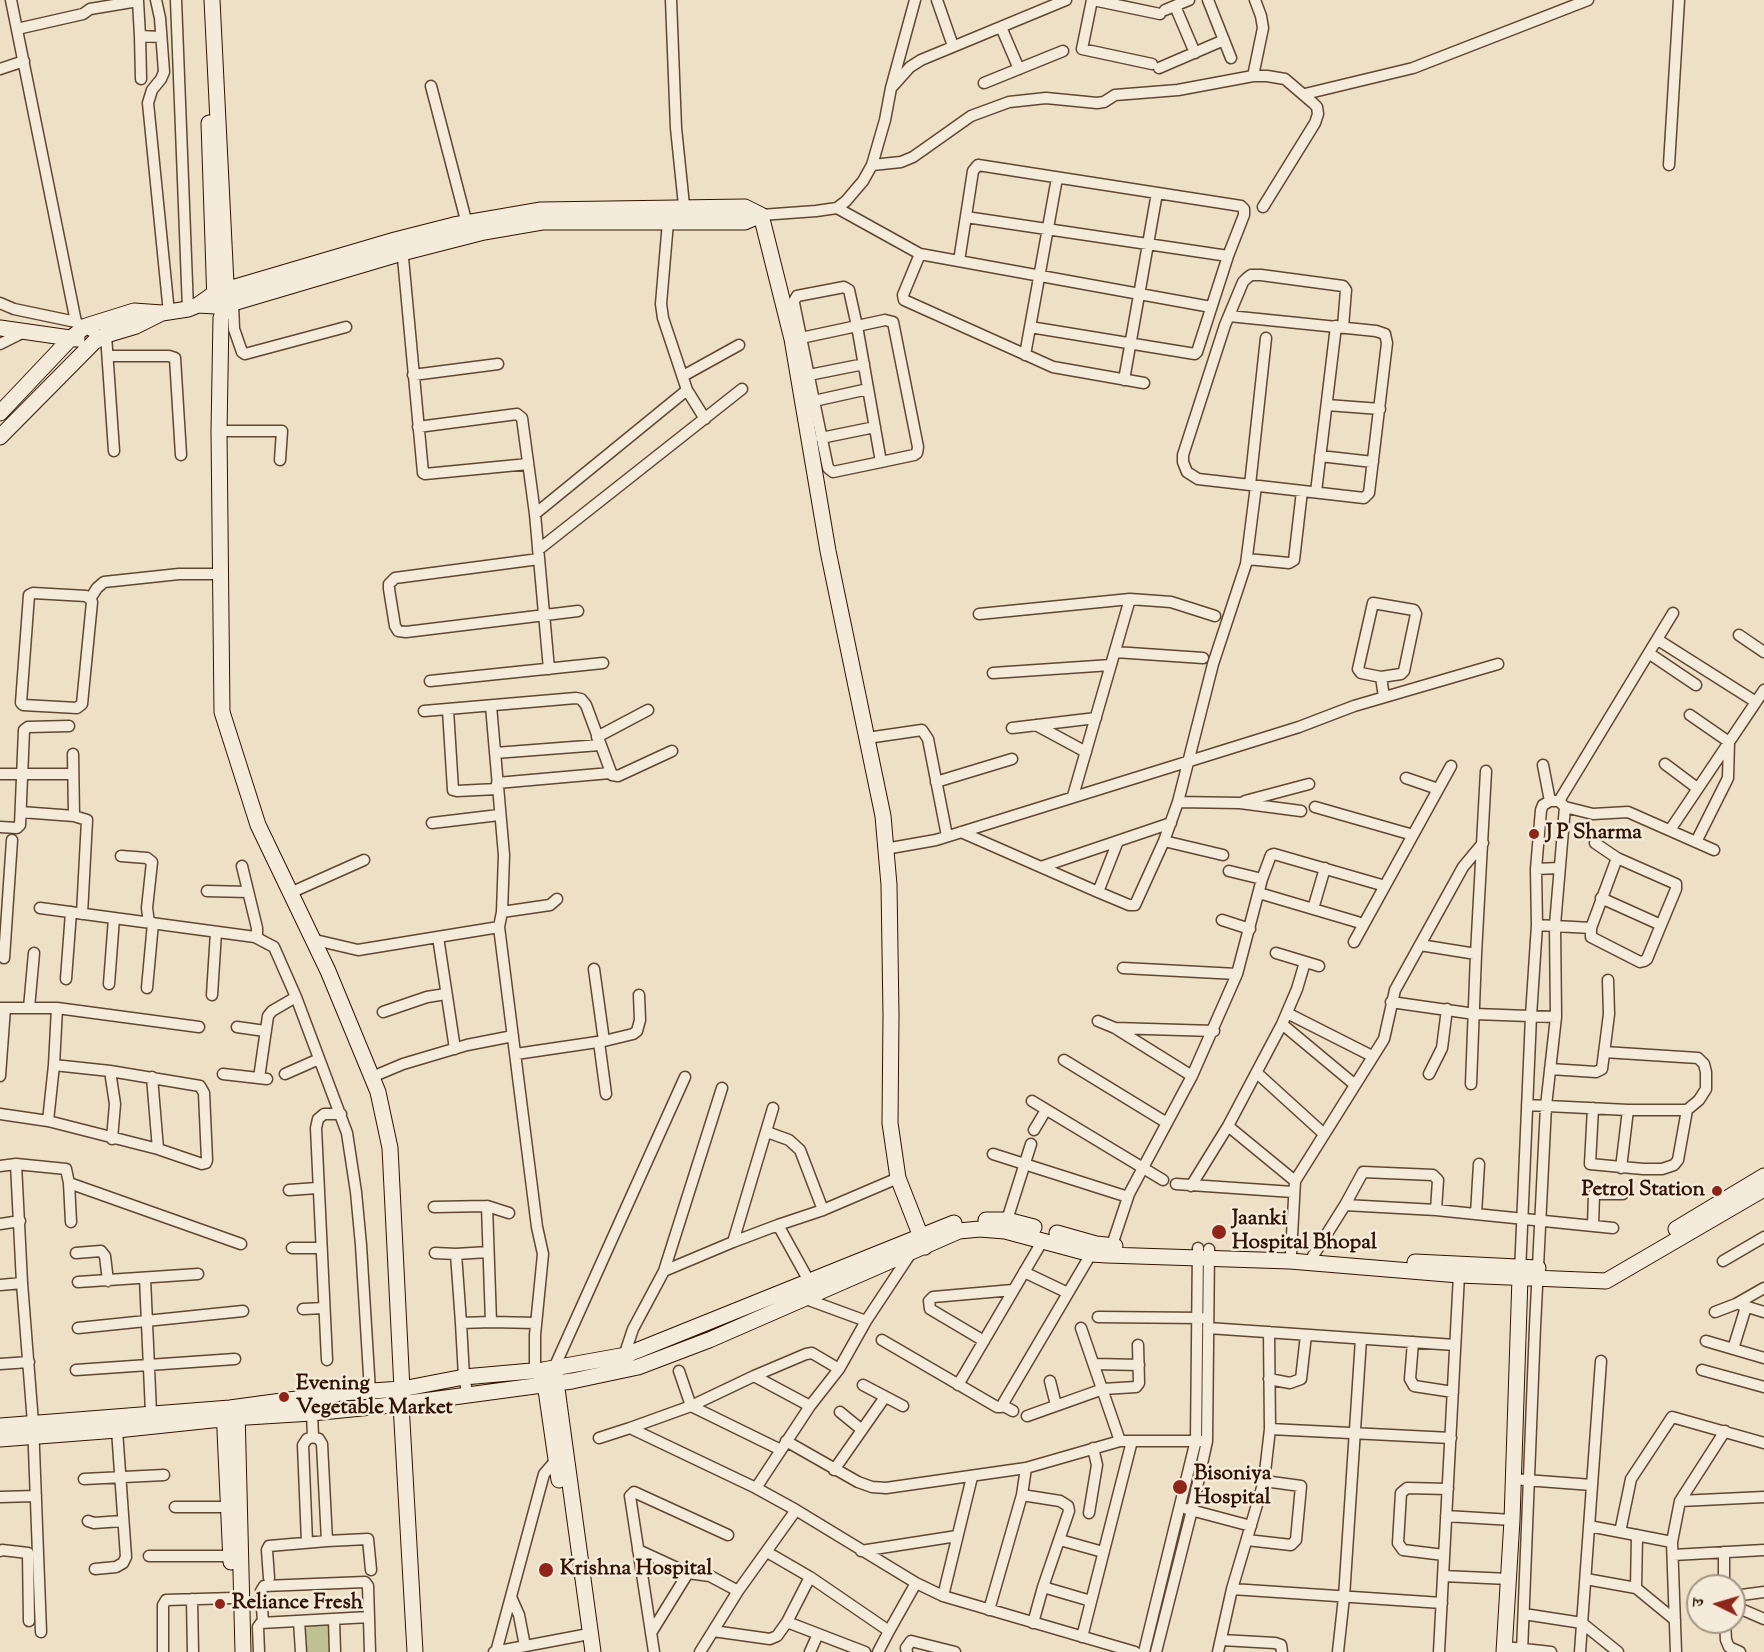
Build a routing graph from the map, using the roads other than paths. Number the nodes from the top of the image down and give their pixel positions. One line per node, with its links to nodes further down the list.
1 (11, 0): 18 (street)
2 (156, 0): 20 (street)
3 (176, 0): 22 (street)
4 (203, 0): 36 (street)
5 (212, 0): 36 (street)
6 (671, 0): 43 (street)
7 (915, 0): 34 (street)
8 (937, 0): 23 (street)
9 (1066, 0): 17 (street)
10 (1093, 0): 16 (street); 25 (street)
11 (1189, 0): 16 (street)
12 (1208, 0): 21 (street)
13 (1255, 0): 30 (street)
14 (1679, 0): 38 (street)
15 (1583, 1): 35 (street)
16 (1167, 10): 25 (street)
17 (1001, 27): 23 (street); 29 (street)
18 (17, 29): 19 (street); 27 (street)
19 (140, 36): 20 (street); 31 (street)
20 (162, 39): 22 (street); 60 (street)
21 (1224, 40): 25 (street); 26 (street)
22 (178, 41): 58 (street)
23 (953, 46): 34 (street)
24 (1064, 51): 29 (street)
25 (1195, 53)
26 (1232, 58)
27 (24, 61): 28 (street); 62 (street)
28 (0, 69)
29 (1019, 69): 32 (street)
30 (1253, 76): 35 (street); 37 (street)
31 (141, 79)
32 (984, 83)
33 (431, 86): 48 (street)
34 (891, 88): 37 (street)
35 (1302, 92): 41 (street)
36 (215, 143): 57 (street)
37 (872, 165): 42 (street)
38 (1669, 165)
39 (1057, 178): 40 (street); 45 (street); 47 (street)
40 (1157, 193): 49 (street); 52 (street)
41 (1263, 207)
42 (837, 208): 44 (street); 51 (street)
43 (685, 214): 44 (street); 46 (street); 48 (street)
44 (761, 215): 84 (street)
45 (966, 217): 47 (street); 53 (street)
46 (668, 222): 48 (street); 81 (street)
47 (1048, 229): 49 (street); 54 (street)
48 (468, 230): 50 (street)
49 (1148, 244): 52 (street); 55 (street)
50 (402, 246): 57 (street); 80 (street)
51 (920, 255): 53 (street); 76 (street)
52 (1228, 256): 59 (street)
53 (959, 261): 54 (street)
54 (1040, 276): 55 (street); 66 (street)
55 (1139, 294): 59 (street); 74 (street)
56 (0, 303): 62 (street)
57 (225, 304): 58 (street); 65 (street); 95 (street)
58 (193, 307): 60 (street)
59 (1211, 307): 74 (street)
60 (166, 313): 62 (street); 70 (street)
61 (1229, 316): 67 (street); 67 (street); 105 (street)
62 (81, 324): 69 (street); 70 (street)
63 (857, 326): 71 (street); 71 (street); 79 (street); 102 (street)
64 (0, 327): 68 (street)
65 (346, 327)
66 (1030, 327): 74 (street); 76 (street)
67 (1339, 327): 89 (street); 90 (street)
68 (25, 331): 69 (street); 73 (street)
69 (71, 338): 70 (street); 91 (street)
70 (100, 338): 77 (street); 96 (street)
71 (801, 338): 84 (street)
72 (1266, 338): 105 (street)
73 (0, 344)
74 (1131, 344): 82 (street)
75 (739, 345): 81 (street)
76 (1025, 355): 82 (street)
77 (108, 356): 98 (street); 99 (street)
78 (498, 364): 80 (street)
79 (864, 364): 84 (street); 86 (street)
80 (413, 375): 93 (street)
81 (683, 376): 87 (street)
82 (1124, 380): 83 (street)
83 (1144, 383)
84 (806, 384): 88 (street); 145 (street)
85 (742, 389): 92 (street)
86 (868, 389): 88 (street); 94 (street)
87 (687, 390): 92 (street); 108 (street)
88 (814, 401): 97 (street)
89 (1327, 405): 90 (street); 100 (street)
90 (1380, 409): 103 (street)
91 (0, 413)
92 (705, 419): 109 (street)
93 (418, 427): 104 (street); 104 (street)
94 (875, 427): 97 (street); 102 (street)
95 (219, 431): 101 (street); 111 (street)
96 (0, 437)
97 (822, 438): 102 (street)
98 (114, 452)
99 (181, 455)
100 (1320, 456): 103 (street); 107 (street)
101 (280, 460)
102 (881, 462)
103 (1373, 462): 107 (street)
104 (528, 464): 108 (street)
105 (1253, 485): 106 (street); 110 (street)
106 (1302, 491): 107 (street); 110 (street)
107 (1316, 492)
108 (535, 514): 109 (street)
109 (539, 555): 116 (street); 116 (street)
110 (1247, 559): 153 (street)
111 (216, 574): 112 (street); 208 (street)
112 (90, 599): 112 (street)
113 (1130, 599): 117 (street); 118 (street); 121 (street)
114 (578, 611): 116 (street)
115 (1673, 613): 120 (street)
116 (544, 614): 128 (street)
117 (979, 614)
118 (1215, 616)
119 (1739, 635): 122 (street)
120 (1658, 640): 123 (street); 135 (street)
121 (1115, 652): 124 (street); 127 (street)
122 (1764, 652)
123 (1650, 654): 132 (street); 171 (street)
124 (1203, 658)
125 (603, 663): 128 (street)
126 (1498, 664): 134 (street)
127 (1111, 665): 129 (street); 141 (street)
128 (549, 669): 131 (street)
129 (993, 673)
130 (1380, 677): 130 (street); 134 (street)
131 (430, 681)
132 (1696, 685)
133 (1764, 690): 135 (street)
134 (1384, 697): 153 (street)
135 (1756, 702): 147 (street)
136 (491, 706): 137 (street); 146 (street); 150 (street)
137 (448, 710): 138 (street); 165 (street)
138 (424, 711)
139 (648, 711): 146 (street)
140 (1690, 715): 147 (street)
141 (1096, 718): 142 (street); 149 (street)
142 (1035, 725): 144 (street); 149 (street)
143 (69, 726): 161 (street)
144 (1012, 728)
145 (867, 738): 163 (street); 190 (street)
146 (599, 741): 150 (street); 158 (street)
147 (1729, 742): 166 (street); 187 (street)
148 (672, 751): 158 (street)
149 (1086, 752): 168 (street)
150 (495, 753): 165 (street)
151 (73, 754): 160 (street)
152 (1012, 759): 163 (street)
153 (1188, 761): 168 (street); 169 (street)
154 (1665, 764): 166 (street)
155 (1543, 765): 171 (street)
156 (1452, 766): 167 (street)
157 (1486, 771): 188 (street)
158 (610, 773): 165 (street)
159 (0, 774): 161 (street)
160 (73, 774): 161 (street); 176 (street)
161 (22, 775): 174 (street)
162 (1406, 777): 167 (street)
163 (936, 782): 183 (street)
164 (1309, 784): 170 (street)
165 (497, 786): 175 (street)
166 (1697, 788): 180 (street)
167 (1438, 789): 182 (street)
168 (1073, 796): 181 (street)
169 (1178, 802): 170 (street); 178 (street)
170 (1240, 803): 173 (street)
171 (1558, 803): 180 (street); 200 (street); 201 (street)
172 (1315, 807): 182 (street)
173 (1301, 810)
174 (21, 812): 176 (street); 179 (street)
175 (499, 815): 177 (street); 214 (street)
176 (74, 816): 215 (street)
177 (432, 823)
178 (1171, 823): 185 (street); 186 (street)
179 (0, 827)
180 (1670, 830): 187 (street)
181 (961, 832): 183 (street); 198 (street)
182 (1413, 835): 204 (street)
183 (947, 836): 190 (street)
184 (12, 840): 197 (street)
185 (1118, 841): 198 (street); 207 (street)
186 (1164, 841): 192 (street); 207 (street)
187 (1696, 842): 191 (street)
188 (1483, 843): 232 (street); 235 (street)
189 (1595, 843): 194 (street)
190 (885, 849): 317 (street)
191 (1714, 850)
192 (1223, 855)
193 (121, 856): 218 (street)
194 (1617, 858): 210 (street); 222 (street)
195 (364, 860): 208 (street)
196 (242, 866): 206 (street)
197 (5, 867): 226 (street)
198 (1041, 867): 207 (street)
199 (1325, 868): 203 (street); 204 (street); 213 (street)
200 (1559, 868): 201 (street); 220 (street)
201 (1536, 869): 221 (street)
202 (1229, 871): 203 (street)
203 (1262, 879): 209 (street)
204 (1385, 886): 219 (street)
205 (207, 891): 206 (street)
206 (248, 892): 228 (street)
207 (1098, 892)
208 (290, 893): 230 (street)
209 (1258, 893): 213 (street); 225 (street)
210 (1601, 898): 222 (street); 224 (street)
211 (557, 899): 214 (street)
212 (40, 908): 215 (street)
213 (1313, 909): 219 (street)
214 (502, 912): 223 (street)
215 (76, 913): 216 (street); 242 (street)
216 (114, 918): 218 (street); 244 (street)
217 (1222, 920): 225 (street)
218 (151, 923): 227 (street); 245 (street)
219 (1364, 924): 231 (street)
220 (1555, 925): 221 (street); 224 (street); 258 (street)
221 (1537, 926): 257 (street)
222 (1661, 926): 224 (street)
223 (499, 927): 229 (street); 266 (street)
224 (1591, 928)
225 (1250, 929): 241 (street)
226 (3, 931): 236 (street)
227 (216, 932): 228 (street); 248 (street)
228 (255, 937): 249 (street)
229 (438, 937): 230 (street); 246 (street)
230 (311, 939): 284 (street)
231 (1354, 942)
232 (1420, 945): 235 (street); 250 (street)
233 (34, 952): 252 (street)
234 (1276, 953): 237 (street)
235 (1476, 954): 256 (street)
236 (4, 958)
237 (1305, 962): 238 (street); 259 (street)
238 (1319, 966)
239 (1123, 968): 241 (street)
240 (594, 969): 267 (street)
241 (1237, 974): 265 (street)
242 (66, 979)
243 (1608, 980): 269 (street)
244 (109, 984)
245 (147, 988)
246 (446, 994): 255 (street); 268 (street)
247 (639, 994): 267 (street)
248 (212, 995)
249 (296, 997): 264 (street); 272 (street)
250 (1391, 1002): 254 (street); 271 (street)
251 (3, 1008): 252 (street); 281 (street)
252 (29, 1008): 253 (street)
253 (57, 1008): 262 (street); 274 (street)
254 (1448, 1009): 256 (street); 280 (street)
255 (383, 1012)
256 (1474, 1014): 257 (street); 287 (street)
257 (1531, 1016): 258 (street); 291 (street)
258 (1556, 1017): 275 (street)
259 (1284, 1018): 271 (street); 277 (street); 286 (street)
260 (1098, 1021): 263 (street)
261 (237, 1026): 264 (street)
262 (199, 1027)
263 (1115, 1028): 265 (street); 282 (street)
264 (266, 1030): 278 (street)
265 (1214, 1031): 282 (street)
266 (513, 1036): 268 (street); 270 (street)
267 (602, 1042): 270 (street); 289 (street)
268 (454, 1049): 284 (street)
269 (1604, 1052): 275 (street); 297 (street)
270 (516, 1054): 391 (street)
271 (1372, 1056): 286 (street)
272 (319, 1059): 279 (street); 299 (street)
273 (1064, 1060): 301 (street)
274 (54, 1065): 276 (street); 300 (street)
275 (1550, 1069): 292 (street)
276 (110, 1071): 283 (street); 306 (street)
277 (1257, 1073): 302 (street); 305 (street)
278 (223, 1074)
279 (285, 1074)
280 (1430, 1074)
281 (0, 1076)
282 (1192, 1076): 301 (street)
283 (152, 1077): 308 (street); 308 (street)
284 (372, 1077): 430 (street)
285 (685, 1077): 418 (street)
286 (1354, 1084): 305 (street)
287 (1471, 1084)
288 (722, 1088): 363 (street)
289 (606, 1094)
290 (1032, 1101): 295 (street)
291 (1527, 1105): 292 (street); 337 (street)
292 (1546, 1106): 294 (street); 339 (street)
293 (773, 1108): 304 (street)
294 (1593, 1108): 296 (street); 315 (street)
295 (1046, 1110): 303 (street); 314 (street)
296 (1628, 1110): 297 (street); 315 (street)
297 (1687, 1110): 315 (street)
298 (0, 1114): 300 (street)
299 (341, 1114): 323 (street); 427 (street)
300 (48, 1121): 306 (street)
301 (1167, 1123): 314 (street)
302 (1228, 1126): 321 (street); 322 (street)
303 (1034, 1130)
304 (767, 1132): 331 (street); 348 (street)
305 (1324, 1134): 322 (street)
306 (112, 1139): 308 (street)
307 (1031, 1144): 311 (street)
308 (158, 1149)
309 (993, 1154): 311 (street)
310 (16, 1164): 313 (street); 319 (street); 338 (street)
311 (1025, 1164): 327 (street); 336 (street)
312 (1479, 1164): 334 (street)
313 (0, 1166)
314 (1142, 1167): 318 (street); 327 (street)
315 (1621, 1167)
316 (1764, 1176): 335 (street)
317 (898, 1179): 331 (street); 347 (street)
318 (1163, 1180)
319 (69, 1183): 340 (street); 349 (street)
320 (1176, 1184): 321 (street)
321 (1191, 1186): 322 (street)
322 (1294, 1187): 360 (street)
323 (317, 1188): 325 (street); 352 (street)
324 (1764, 1189): 335 (street)
325 (289, 1190)
326 (1623, 1194): 343 (street)
327 (1128, 1197): 350 (street)
328 (1345, 1205): 332 (street); 332 (street); 361 (street)
329 (487, 1206): 330 (street); 333 (street); 353 (street)
330 (434, 1207)
331 (823, 1210): 342 (street)
332 (1436, 1210): 334 (street)
333 (508, 1213)
334 (1476, 1214): 337 (street)
335 (1710, 1215): 366 (street)
336 (1007, 1220): 347 (street); 350 (street)
337 (1522, 1220): 339 (street); 364 (street)
338 (20, 1221): 341 (street); 373 (street)
339 (1541, 1221): 343 (street); 366 (street)
340 (71, 1222)
341 (0, 1224)
342 (778, 1224): 348 (street); 371 (street)
343 (1593, 1226): 344 (street)
344 (1613, 1228)
345 (1764, 1237): 362 (street)
346 (1043, 1240): 347 (street); 359 (street); 365 (street)
347 (923, 1241): 356 (street); 371 (street)
348 (733, 1242): 363 (street)
349 (241, 1244)
350 (1112, 1245): 357 (street)
351 (292, 1248): 352 (street)
352 (320, 1248): 380 (street)
353 (488, 1252): 358 (street); 389 (street)
354 (76, 1253): 370 (street)
355 (435, 1253): 358 (street)
356 (911, 1253): 378 (street); 387 (street)
357 (1203, 1253): 359 (street); 360 (street); 368 (street); 388 (street)
358 (456, 1254): 390 (street)
359 (1091, 1254): 377 (street)
360 (1291, 1254): 361 (street)
361 (1313, 1256): 364 (street)
362 (1723, 1261)
363 (664, 1271): 405 (street)
364 (1520, 1271): 366 (street); 368 (street); 468 (street)
365 (1024, 1272): 376 (street); 377 (street)
366 (1538, 1273): 469 (street)
367 (198, 1274): 369 (street)
368 (1459, 1275): 402 (street)
369 (145, 1278): 370 (street); 386 (street)
370 (108, 1281): 372 (street)
371 (809, 1281): 405 (street)
372 (78, 1282)
373 (22, 1283): 374 (street); 409 (street)
374 (0, 1285)
375 (1764, 1288): 379 (street)
376 (1012, 1290): 398 (street); 398 (street)
377 (1068, 1293): 432 (street)
378 (806, 1299): 387 (street); 418 (street)
379 (1741, 1305): 383 (street); 384 (street); 403 (street)
380 (324, 1308): 381 (street); 407 (street)
381 (303, 1309)
382 (243, 1311): 386 (street)
383 (1714, 1312)
384 (1764, 1312)
385 (1098, 1317): 388 (street)
386 (146, 1321): 392 (street); 412 (street)
387 (866, 1321): 414 (street)
388 (1205, 1321): 394 (street); 457 (street)
389 (491, 1322): 390 (street); 391 (street)
390 (461, 1323): 420 (street)
391 (536, 1323): 418 (street)
392 (78, 1328)
393 (1082, 1328): 411 (street)
394 (1269, 1332): 395 (street); 421 (street)
395 (1306, 1335): 396 (street); 421 (street)
396 (1361, 1339): 400 (street); 450 (street)
397 (882, 1340): 423 (street)
398 (984, 1341): 423 (street)
399 (1706, 1341): 403 (street)
400 (1413, 1342): 402 (street); 428 (street)
401 (1138, 1345): 413 (street)
402 (1455, 1345): 428 (street)
403 (1733, 1349): 404 (street)
404 (1763, 1355)
405 (624, 1356): 418 (street)
406 (235, 1359): 412 (street)
407 (327, 1360)
408 (1601, 1361): 471 (street)
409 (29, 1362): 410 (street); 446 (street)
410 (0, 1364)
411 (1095, 1364): 413 (street); 426 (street)
412 (147, 1365): 415 (street); 439 (street)
413 (1138, 1365): 426 (street)
414 (839, 1369): 419 (street); 435 (street)
415 (76, 1370)
416 (1702, 1370): 425 (street)
417 (679, 1371): 434 (street)
418 (547, 1376): 420 (street); 429 (street); 461 (street); 553 (street)
419 (754, 1376): 434 (street); 435 (street)
420 (464, 1377): 429 (street); 430 (street)
421 (1269, 1378): 445 (street)
422 (1050, 1381): 433 (street)
423 (958, 1384): 432 (street)
424 (863, 1385): 431 (street)
425 (1764, 1387)
426 (1103, 1389): 433 (street); 456 (street)
427 (370, 1391): 430 (street); 440 (street)
428 (1453, 1392): 453 (street)
429 (468, 1396): 430 (street)
430 (401, 1397): 441 (street); 568 (street)
431 (885, 1397): 436 (street); 448 (street)
432 (1002, 1405): 437 (street)
433 (1056, 1405): 442 (street)
434 (691, 1406): 444 (street); 459 (street)
435 (810, 1406): 459 (street)
436 (903, 1407)
437 (1013, 1411)
438 (840, 1412): 448 (street)
439 (151, 1413): 440 (street); 446 (street)
440 (230, 1413): 441 (street); 447 (street); 479 (street); 509 (street)
441 (312, 1413): 451 (street)
442 (1027, 1416)
443 (0, 1426): 446 (street)
444 (630, 1428): 452 (street); 472 (street)
445 (1270, 1429): 450 (street); 470 (street)
446 (33, 1430): 447 (street); 454 (street); 475 (street)
447 (117, 1430): 465 (street)
448 (862, 1430): 463 (street)
449 (1725, 1431): 458 (street); 478 (street); 490 (street)
450 (1354, 1433): 453 (street); 529 (street)
451 (313, 1437): 496 (street); 497 (street)
452 (599, 1438)
453 (1450, 1438): 473 (street)
454 (0, 1439)
455 (1132, 1440): 456 (street); 457 (street); 504 (street)
456 (1120, 1441): 460 (street)
457 (1201, 1441): 481 (street)
458 (1764, 1443)
459 (783, 1445): 463 (street); 472 (street)
460 (1093, 1449): 462 (street); 483 (street)
461 (556, 1460): 528 (street); 553 (street)
462 (1026, 1468): 466 (street); 474 (street)
463 (834, 1470): 466 (street)
464 (164, 1474): 465 (street)
465 (120, 1477): 467 (street); 487 (street)
466 (972, 1477): 493 (street)
467 (84, 1479)
468 (1512, 1479): 469 (street); 485 (street)
469 (1530, 1479): 471 (street); 536 (street)
470 (1264, 1481): 488 (street); 495 (street)
471 (1592, 1485): 489 (street)
472 (756, 1488): 482 (street)
473 (1448, 1489): 484 (street); 506 (street)
474 (1022, 1495): 494 (street); 534 (street)
475 (36, 1496): 476 (street); 520 (street)
476 (0, 1497)
477 (1764, 1497): 478 (street)
478 (1680, 1501): 498 (street)
479 (228, 1506): 480 (street); 509 (street)
480 (175, 1507)
481 (1186, 1509): 488 (street); 580 (street); 581 (street)
482 (796, 1510): 502 (street); 503 (street)
483 (1089, 1513)
484 (1446, 1516): 485 (street); 506 (street)
485 (1512, 1520): 517 (street)
486 (88, 1521): 487 (street)
487 (122, 1521): 510 (street)
488 (1251, 1526): 495 (street)
489 (1589, 1526): 490 (street); 518 (street)
490 (1620, 1532): 492 (street)
491 (728, 1535): 499 (street)
492 (1636, 1535): 498 (street); 522 (street)
493 (957, 1536): 502 (street); 527 (street)
494 (1060, 1539): 504 (street); 521 (street)
495 (1247, 1540): 523 (street)
496 (327, 1541): 497 (street); 511 (street)
497 (307, 1542): 516 (street)
498 (1672, 1542): 507 (street)
499 (638, 1550): 512 (street); 550 (street)
500 (1764, 1550): 505 (street)
501 (0, 1551): 520 (street)
502 (861, 1551): 519 (street)
503 (767, 1552): 515 (street); 524 (street)
504 (1103, 1552): 532 (street)
505 (1724, 1552): 507 (street); 513 (street)
506 (1444, 1555): 514 (street)
507 (1673, 1555): 540 (street)
508 (149, 1556): 509 (street)
509 (236, 1556): 530 (street); 563 (street)
510 (95, 1569)
511 (371, 1570)
512 (688, 1573): 524 (street); 550 (street)
513 (1724, 1574)
514 (1443, 1576): 517 (street); 533 (street)
515 (810, 1577): 543 (street); 548 (street)
516 (269, 1578)
517 (1509, 1579): 558 (street)
518 (1586, 1579): 522 (street); 546 (street)
519 (915, 1583): 527 (street); 548 (street)
520 (34, 1586): 541 (street); 549 (street)
521 (1043, 1587): 532 (street); 545 (street)
522 (1636, 1588): 540 (street)
523 (1232, 1589): 529 (street); 555 (street)
524 (738, 1591): 547 (street)
525 (1764, 1592): 526 (street)
526 (1746, 1594)
527 (943, 1596): 534 (street)
528 (511, 1597): 556 (street); 569 (street)
529 (1344, 1597): 533 (street); 584 (street)
530 (233, 1598): 531 (street); 562 (street)
531 (192, 1599): 560 (street); 561 (street)
532 (1091, 1600): 554 (street)
533 (1442, 1604): 585 (street)
534 (989, 1610): 545 (street)
535 (1746, 1611): 539 (street)
536 (1524, 1614): 546 (street); 559 (street)
537 (369, 1617): 538 (street); 544 (street); 567 (street)
538 (334, 1619): 542 (street); 566 (street)
539 (1764, 1619)
540 (1676, 1620): 589 (street)
541 (29, 1621)
542 (299, 1621): 544 (street); 565 (street)
543 (787, 1622): 547 (street); 551 (street)
544 (263, 1623): 564 (street)
545 (1033, 1623): 554 (street)
546 (1582, 1623): 587 (street); 588 (street)
547 (713, 1631): 573 (street)
548 (889, 1631): 576 (street)
549 (41, 1632)
550 (651, 1633): 572 (street)
551 (818, 1634): 557 (street); 574 (street)
552 (1726, 1634): 590 (street)
553 (584, 1635): 556 (street); 570 (street); 571 (street)
554 (1082, 1637): 579 (street)
555 (1221, 1640): 582 (street); 583 (street)
556 (525, 1646): 569 (street)
557 (847, 1649): 575 (street)
558 (1505, 1650): 559 (street)
559 (1522, 1650): 586 (street)
560 (163, 1652)
561 (193, 1652)
562 (234, 1652)
563 (243, 1652)
564 (259, 1652)
565 (301, 1652)
566 (335, 1652)
567 (370, 1652)
568 (415, 1652)
569 (495, 1652)
570 (582, 1652)
571 (593, 1652)
572 (654, 1652)
573 (700, 1652)
574 (810, 1652)
575 (865, 1652)
576 (878, 1652)
577 (906, 1652): 578 (street)
578 (955, 1652)
579 (1135, 1652)
580 (1144, 1652)
581 (1156, 1652)
582 (1218, 1652)
583 (1282, 1652)
584 (1338, 1652)
585 (1439, 1652)
586 (1549, 1652)
587 (1580, 1652)
588 (1618, 1652)
589 (1676, 1652)
590 (1740, 1652)

